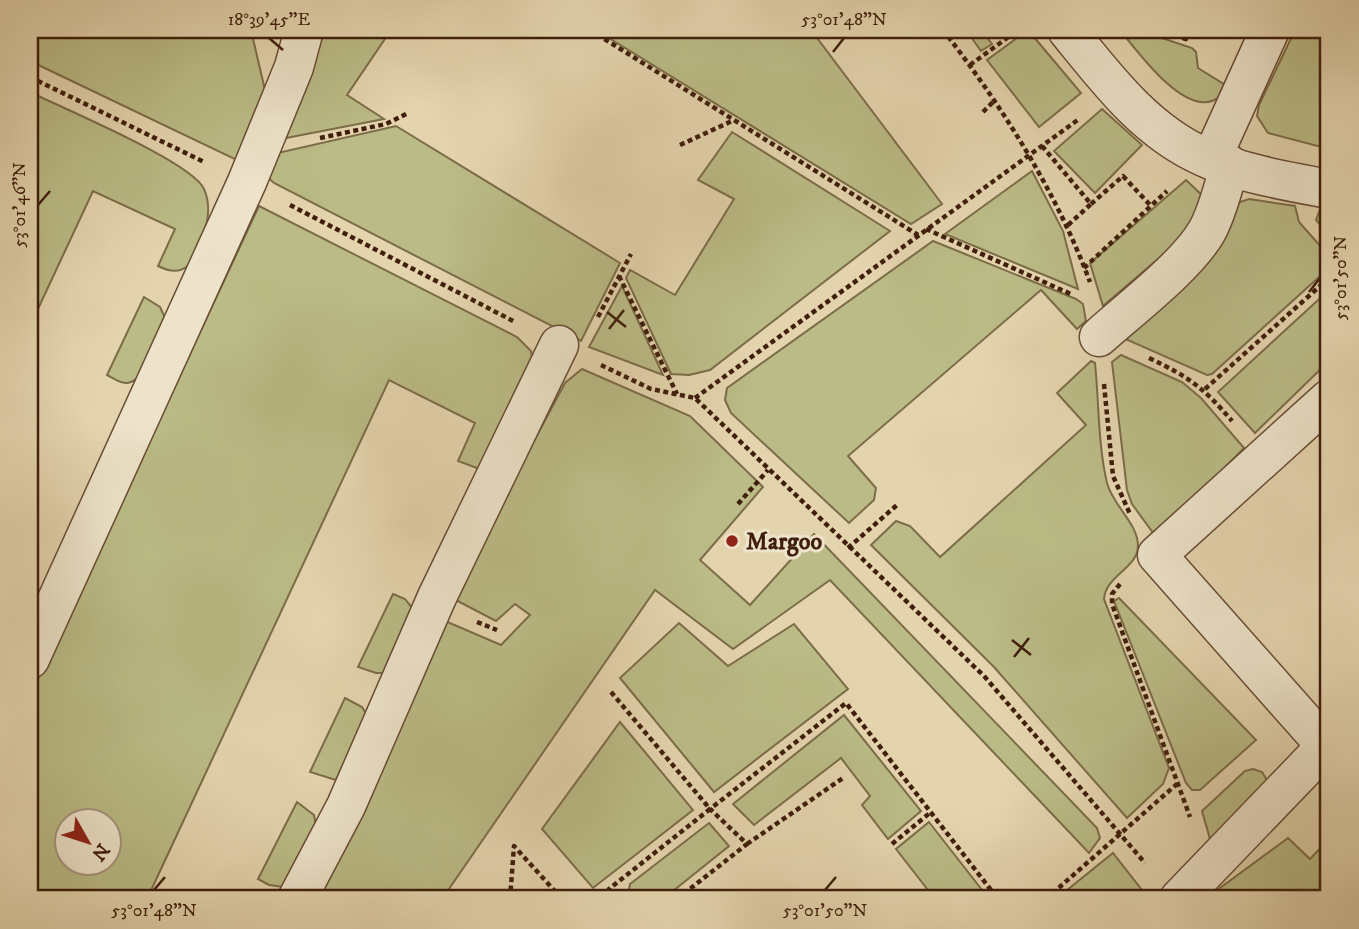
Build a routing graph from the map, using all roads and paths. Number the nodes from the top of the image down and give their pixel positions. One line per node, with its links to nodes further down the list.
1 (304, 30): 22 (street)
2 (590, 30): 17 (path)
3 (943, 30): 11 (path)
4 (1018, 30): 11 (path)
5 (1067, 30): 13 (street)
6 (1158, 30): 10 (path)
7 (1178, 30): 10 (path)
8 (1196, 30): 10 (path)
9 (1270, 30): 21 (street)
10 (1186, 39)
11 (970, 65): 14 (path)
12 (30, 76): 22 (path)
13 (1117, 92): 19 (path); 21 (street)
14 (993, 101): 16 (path); 20 (path)
15 (408, 113): 22 (path)
16 (983, 113)
17 (732, 121): 18 (path); 28 (path)
18 (680, 145)
19 (1042, 146): 20 (path); 24 (path)
20 (1029, 156): 26 (path); 27 (path)
21 (1214, 161): 23 (street); 25 (path); 33 (street)
22 (252, 167): 34 (path); 45 (street)
23 (1329, 188)
24 (1091, 204): 25 (path); 26 (path)
25 (1151, 206): 30 (path)
26 (1066, 226): 30 (path)
27 (926, 229): 28 (path); 33 (path)
28 (918, 235): 37 (path)
29 (631, 254): 31 (path)
30 (1084, 268): 33 (path)
31 (619, 276): 34 (path); 36 (path)
32 (1329, 278): 35 (path)
33 (1098, 321): 35 (path); 44 (path)
34 (569, 350): 36 (path); 57 (street)
35 (1205, 389): 39 (path)
36 (677, 394): 37 (path)
37 (695, 398): 40 (path)
38 (1329, 399): 39 (street)
39 (1265, 458): 44 (street)
40 (768, 470): 41 (path); 43 (path)
41 (738, 504)
42 (897, 505): 43 (path)
43 (848, 548): 52 (path)
44 (1157, 555): 47 (street); 49 (path)
45 (30, 659)
46 (611, 692): 50 (path)
47 (1328, 744): 56 (street)
48 (843, 778): 53 (path)
49 (1177, 783): 52 (path); 56 (path)
50 (710, 809): 51 (path); 53 (path); 60 (path)
51 (931, 812): 54 (path); 62 (path)
52 (1123, 835): 55 (path); 63 (path)
53 (747, 844): 61 (path)
54 (892, 844)
55 (1148, 867)
56 (1209, 871): 64 (street)
57 (297, 899)
58 (510, 899): 59 (path)
59 (562, 899)
60 (616, 899)
61 (677, 899)
62 (998, 899)
63 (1046, 899)
64 (1179, 899)

